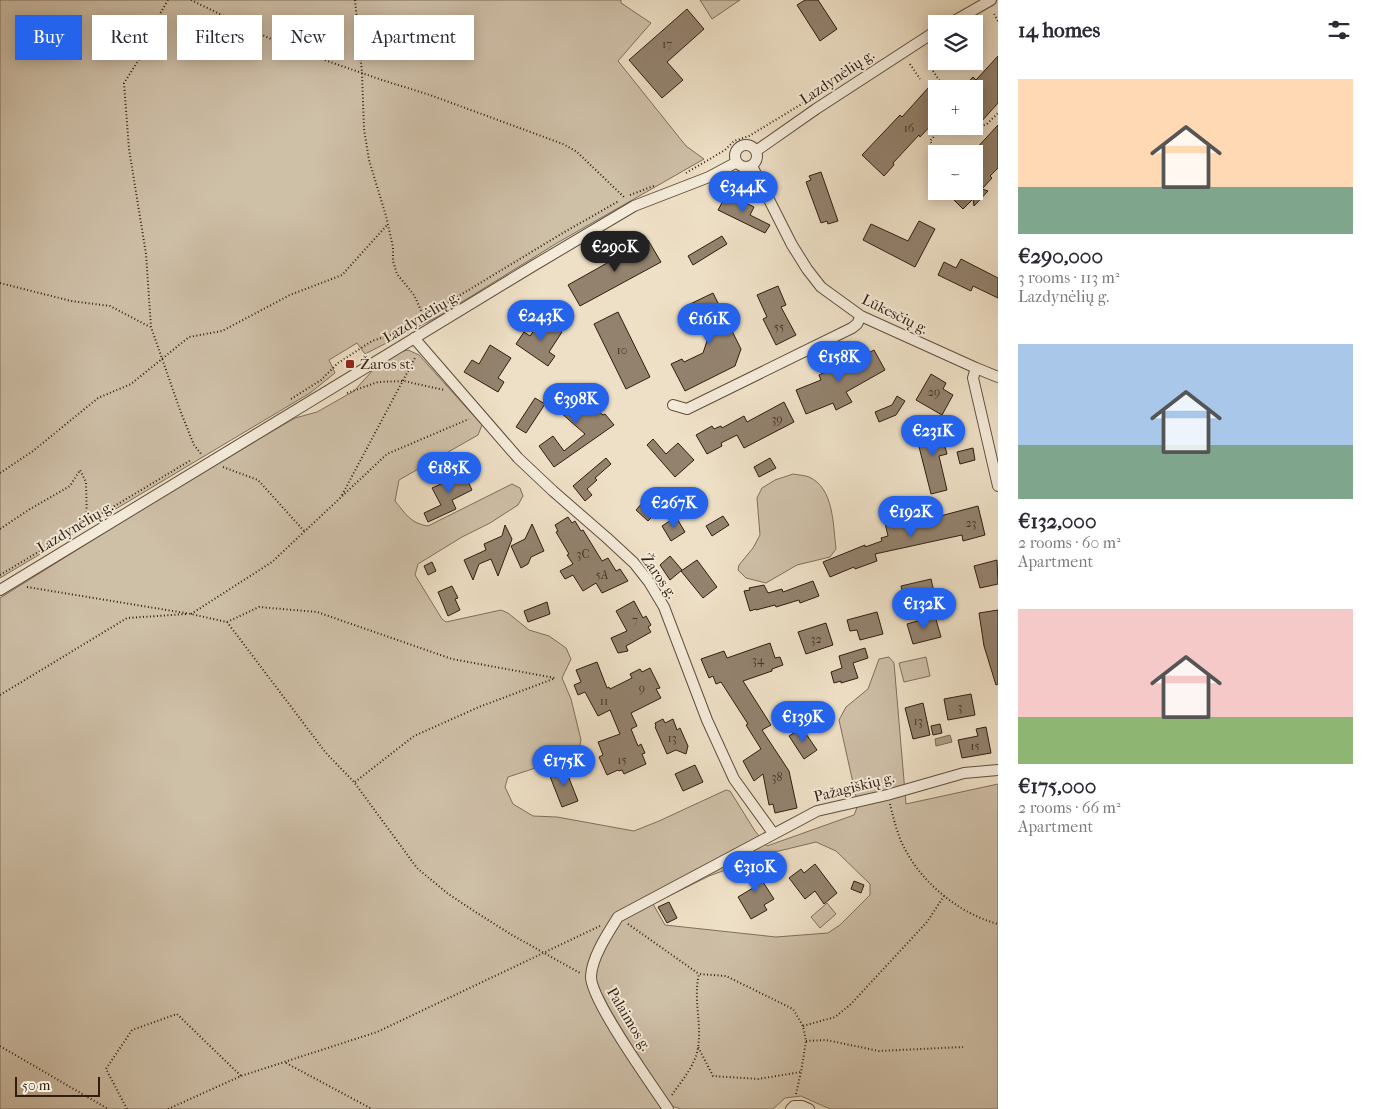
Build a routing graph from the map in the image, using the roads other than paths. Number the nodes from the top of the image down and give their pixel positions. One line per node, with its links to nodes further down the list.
1 (991, 0): 2 (street)
2 (965, 15)
3 (928, 36): 4 (street, Lazdynėlių g.)
4 (756, 151): 5 (street); 6 (street)
5 (737, 162): 6 (street); 8 (street, Lazdynėlių g.)
6 (752, 166): 7 (street, Lūkesčių g.)
7 (861, 316): 9 (street, Lūkesčių g.); 11 (street)
8 (414, 338): 13 (street, Lazdynėlių g.); 15 (street, Žaros g.)
9 (976, 368): 10 (street, Lūkesčių g.); 12 (street)
10 (998, 377)
11 (673, 405)
12 (998, 486)
13 (0, 590)
14 (998, 770): 15 (street, Pažagiškių g.)
15 (773, 833): 16 (street, Pažagiškių g.)
16 (604, 939): 17 (street, Palaimos g.)
17 (666, 1107)
18 (793, 1107): 19 (street)
19 (809, 1109)

